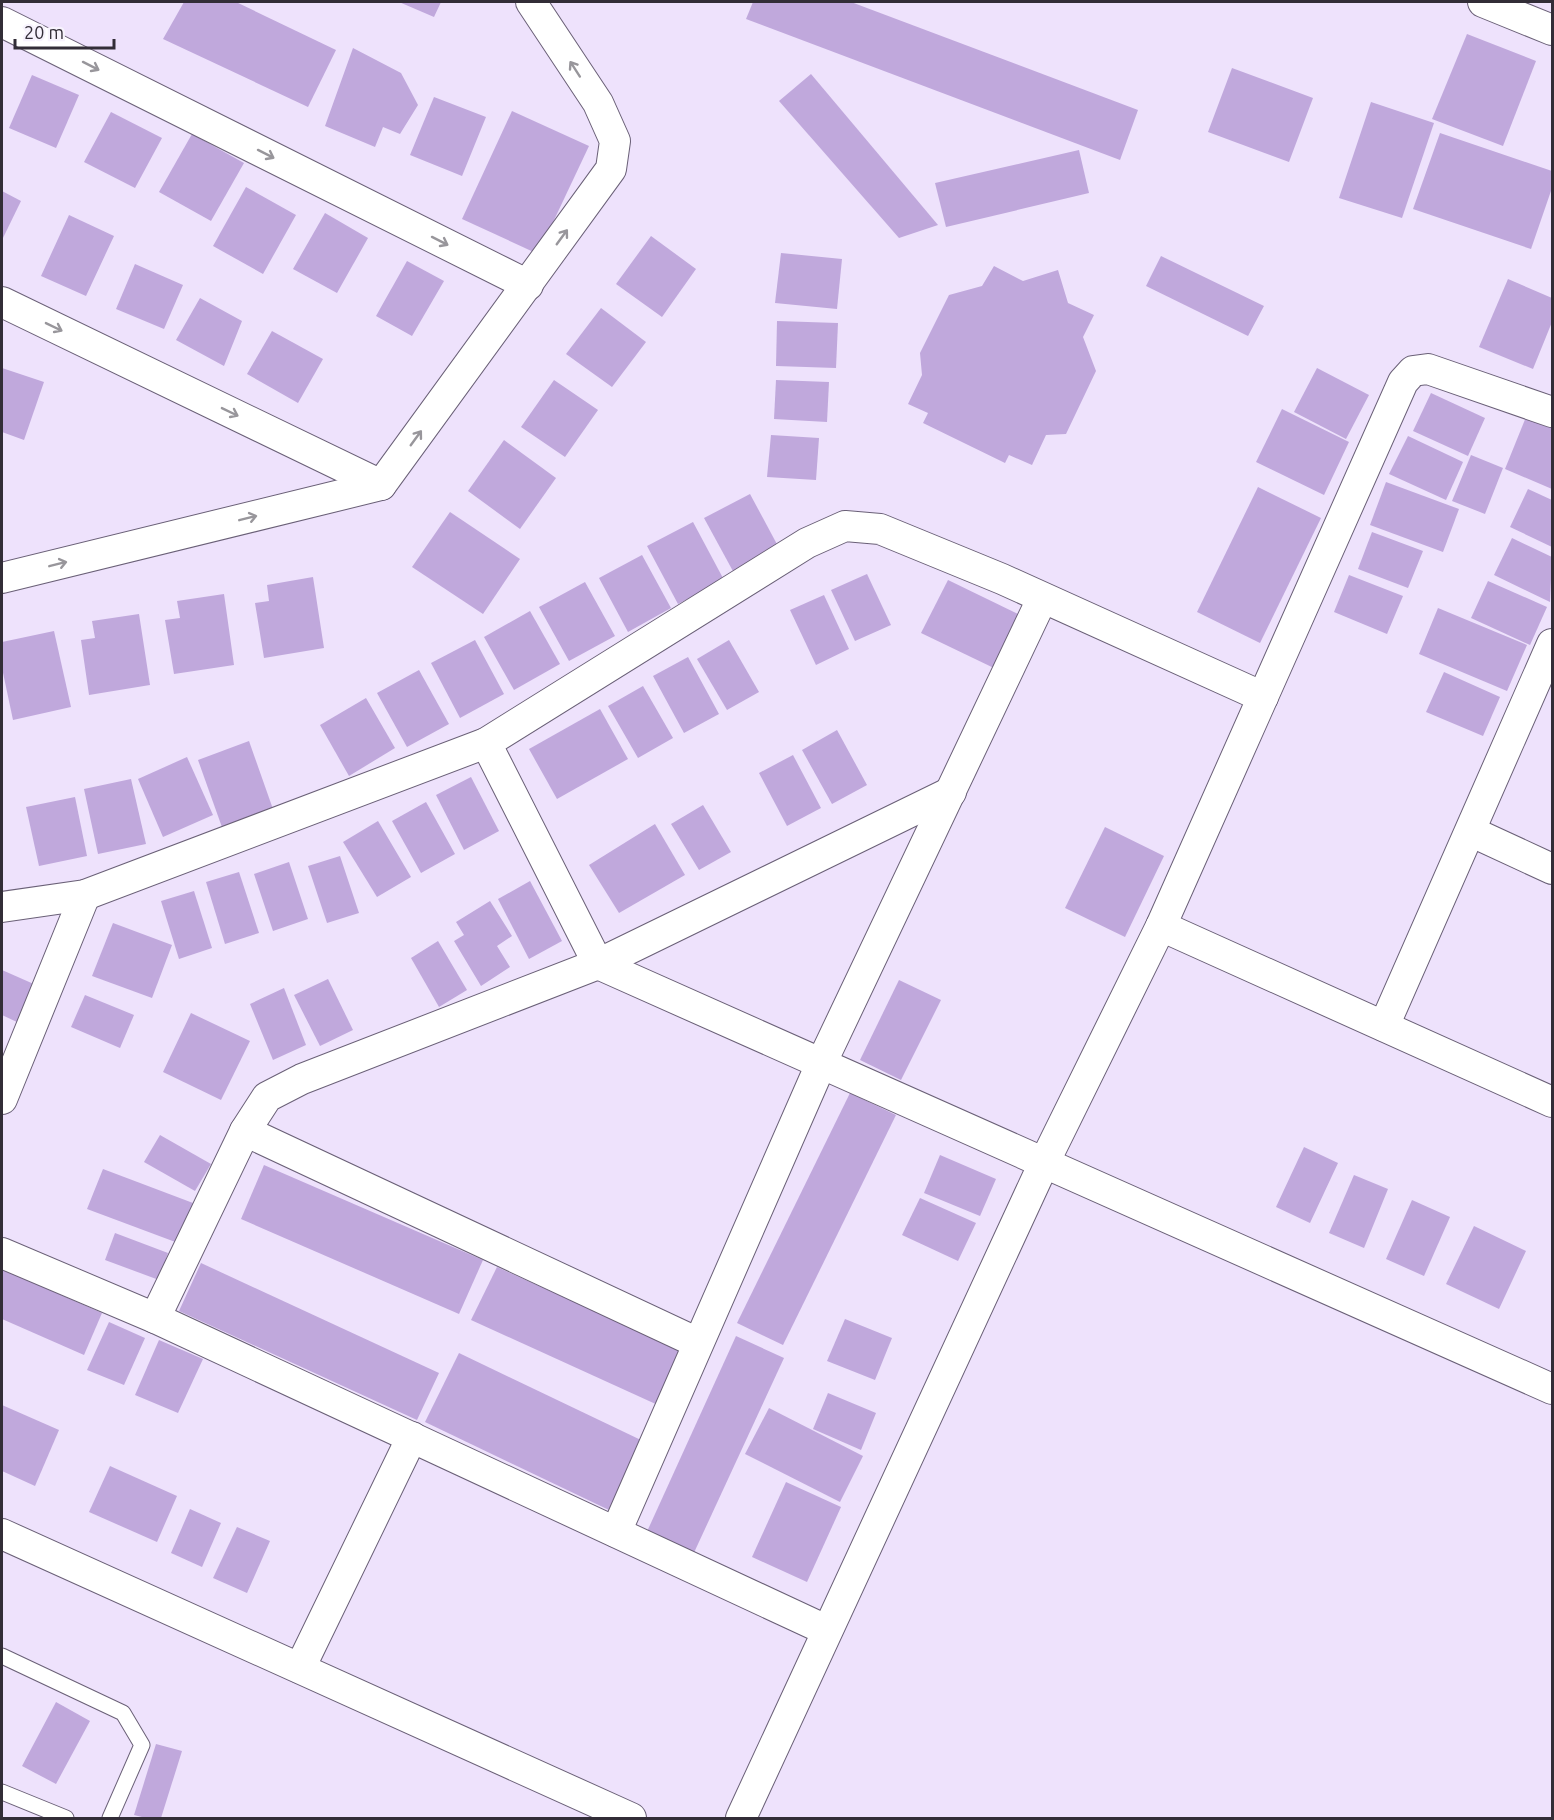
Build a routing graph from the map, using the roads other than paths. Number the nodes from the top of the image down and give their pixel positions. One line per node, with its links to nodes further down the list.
1 (531, 2): 5 (street, one-way to 1)
2 (1483, 2): 4 (street)
3 (2, 22): 5 (street, one-way to 5)
4 (1552, 30)
5 (528, 285): 8 (street, one-way to 5)
6 (2, 302): 8 (street, one-way to 8)
7 (1552, 412): 12 (street)
8 (381, 485): 9 (street, one-way to 8)
9 (2, 579)
10 (1042, 599): 12 (street); 13 (street); 14 (street)
11 (1549, 661): 15 (street)
12 (1263, 697): 19 (street)
13 (486, 743): 17 (street); 20 (street)
14 (951, 792): 20 (street); 22 (street)
15 (1472, 832): 16 (street); 21 (street)
16 (1552, 869)
17 (85, 895): 18 (street); 23 (street)
18 (2, 907)
19 (1161, 926): 21 (street); 26 (street)
20 (598, 964): 22 (street); 25 (street)
21 (1384, 1026): 24 (street)
22 (821, 1064): 26 (street); 29 (street)
23 (2, 1099)
24 (1552, 1102)
25 (245, 1131): 28 (street); 29 (street)
26 (1044, 1163): 30 (street); 34 (street)
27 (2, 1253): 28 (street)
28 (155, 1318): 31 (street)
29 (698, 1343): 32 (street)
30 (1552, 1389)
31 (411, 1437): 32 (street); 36 (street)
32 (616, 1532): 34 (street)
33 (2, 1534): 36 (street)
34 (826, 1630): 41 (street)
35 (2, 1656): 39 (lane)
36 (300, 1668): 40 (street)
37 (2, 1792): 38 (lane)
38 (66, 1818)
39 (110, 1818)
40 (631, 1818)
41 (741, 1818)

